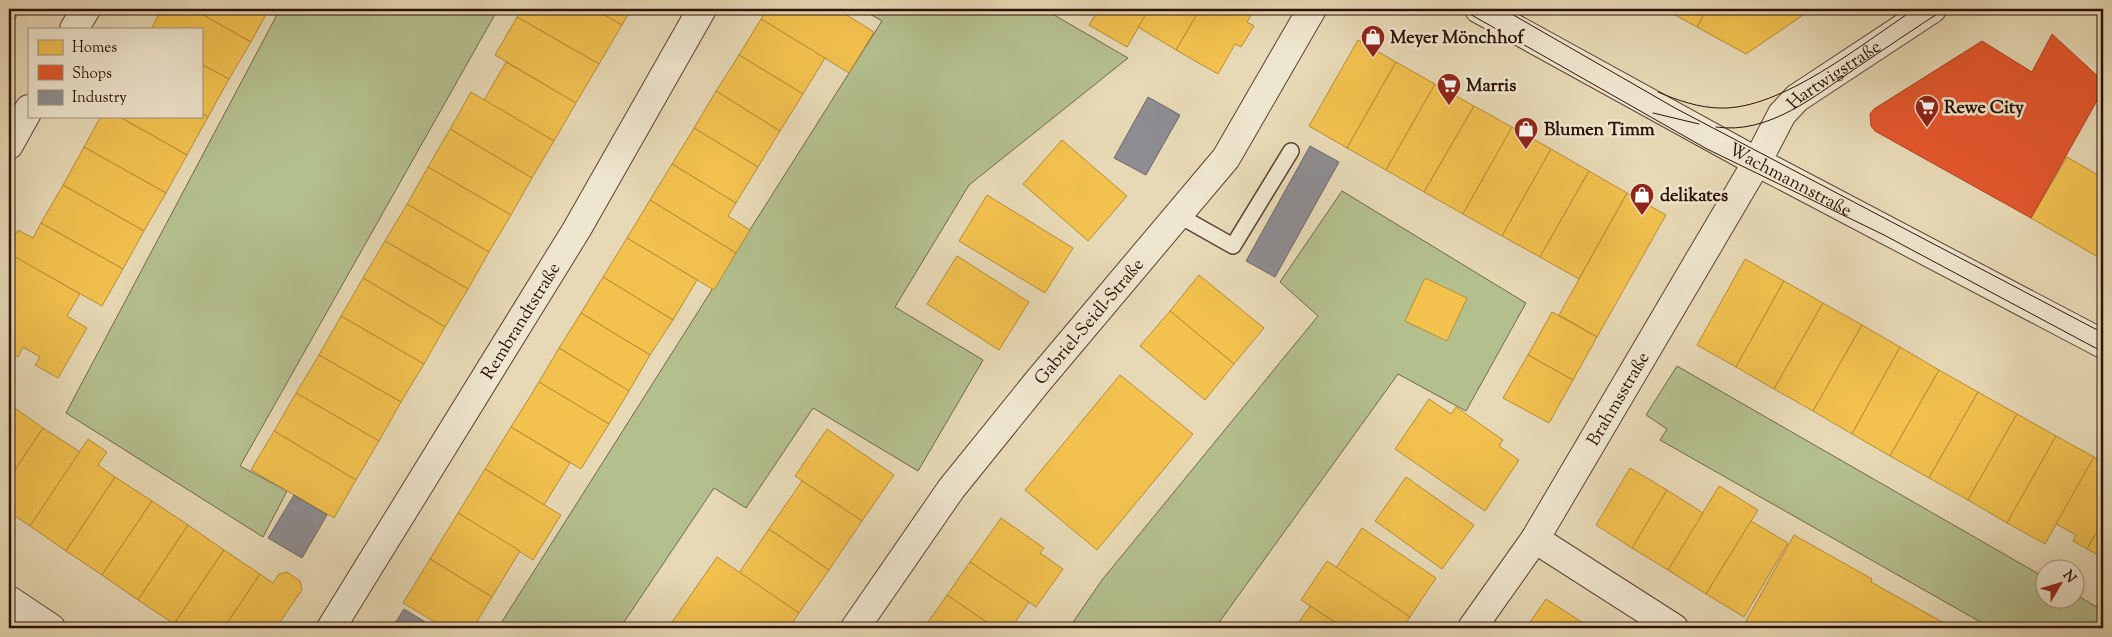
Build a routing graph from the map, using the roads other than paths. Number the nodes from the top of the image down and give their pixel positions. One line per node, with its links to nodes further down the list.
1 (86, 9): 6 (street)
2 (702, 9): 16 (street, Rembrandtstraße)
3 (1312, 9): 11 (street, Gabriel-Seidl-Straße)
4 (1479, 9): 10 (street, Wachmannstraße)
5 (1932, 9): 10 (street, Hartwigstraße)
6 (75, 28)
7 (28, 111): 8 (street)
8 (9, 145)
9 (1291, 151): 11 (lane)
10 (1757, 162): 12 (street, Wachmannstraße); 13 (street, Brahmsstraße)
11 (1178, 215): 17 (street, Gabriel-Seidl-Straße)
12 (2103, 344)
13 (1535, 540): 18 (street, Brahmsstraße); 19 (street)
14 (9, 600): 15 (street)
15 (51, 628)
16 (331, 628)
17 (855, 628)
18 (1472, 628)
19 (1674, 628)

